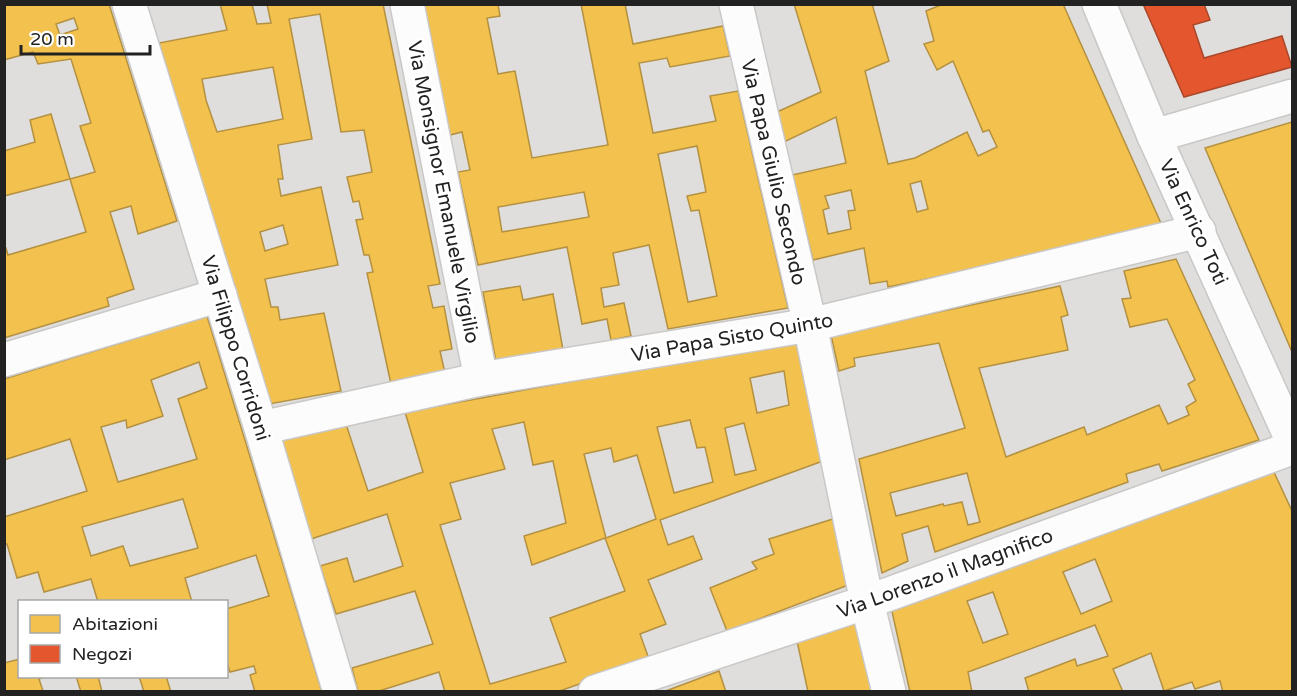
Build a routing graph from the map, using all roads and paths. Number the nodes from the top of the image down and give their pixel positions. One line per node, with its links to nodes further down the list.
1 (129, 4): 8 (street, Via Filippo Corridoni)
2 (406, 4): 11 (street, Via Monsignor Emanuele Virgilio)
3 (736, 4): 9 (street, Via Papa Giulio Secondo)
4 (1099, 4): 6 (street, Via Enrico Toti)
5 (1293, 96): 6 (street)
6 (1154, 136): 7 (street, Via Enrico Toti)
7 (1199, 231): 9 (street, Via Papa Sisto Quinto); 13 (street, Via Enrico Toti)
8 (220, 295): 10 (street); 12 (street, Via Filippo Corridoni)
9 (810, 325): 11 (street, Via Papa Sisto Quinto); 15 (street, Via Papa Giulio Secondo)
10 (4, 360)
11 (481, 379): 12 (street, Via Papa Sisto Quinto)
12 (261, 428): 16 (street, Via Filippo Corridoni)
13 (1293, 440)
14 (1293, 447): 15 (street, Via Lorenzo il Magnifico)
15 (867, 602): 17 (street, Via Lorenzo il Magnifico); 18 (street, Via Papa Giulio Secondo)
16 (340, 692)
17 (596, 692)
18 (889, 692)

